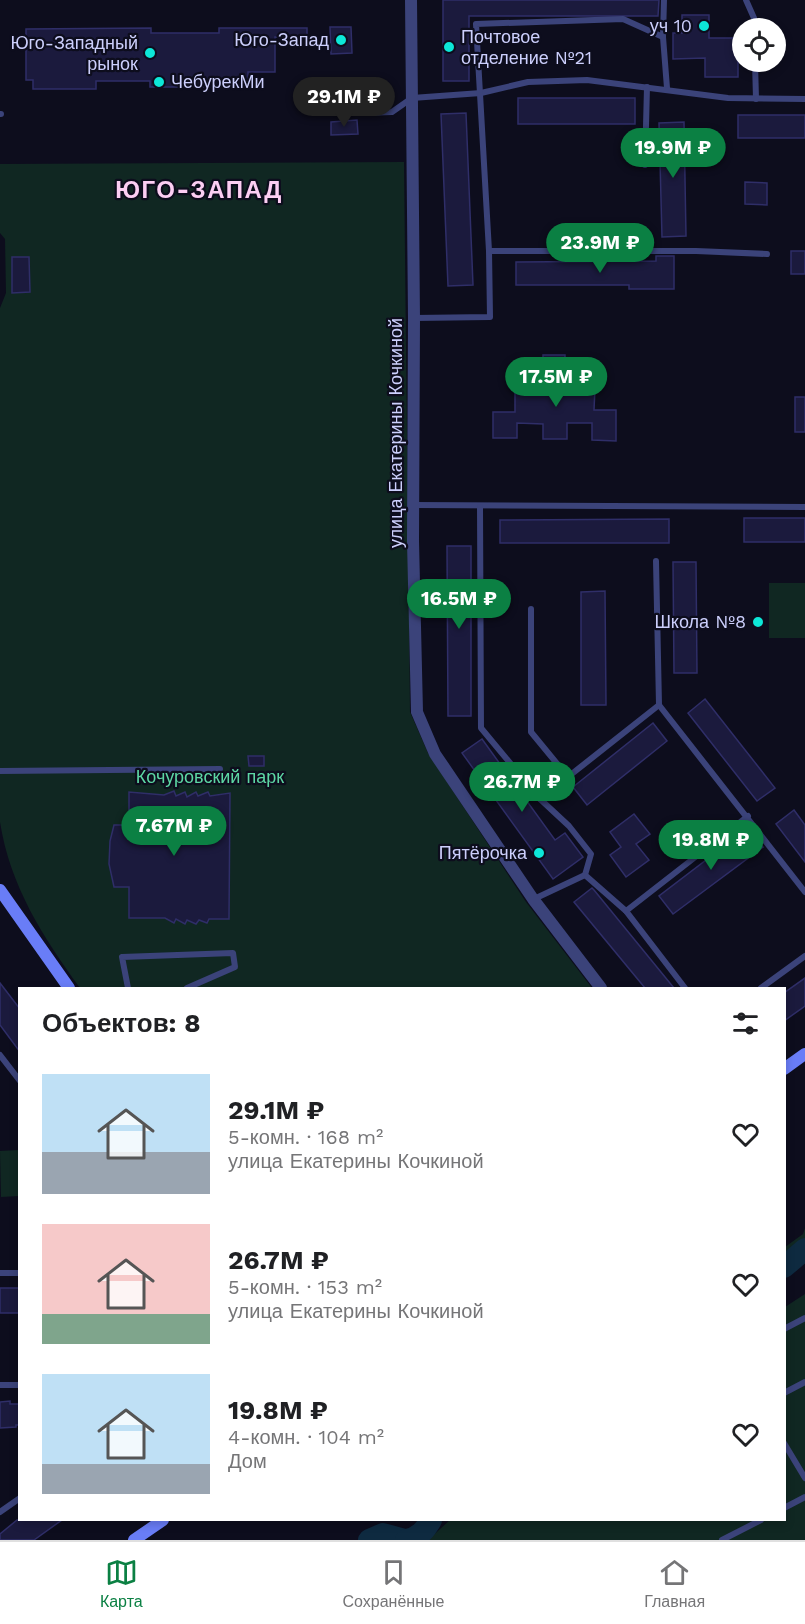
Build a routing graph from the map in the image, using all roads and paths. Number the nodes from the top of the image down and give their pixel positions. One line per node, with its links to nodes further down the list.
1 (411, 0): 10 (street, улица Екатерины Кочкиной)
2 (664, 0): 5 (lane)
3 (746, 0): 4 (lane)
4 (754, 18)
5 (663, 37): 8 (lane); 9 (lane)
6 (755, 72): 11 (lane)
7 (647, 87): 8 (lane); 9 (lane); 14 (lane)
8 (667, 88): 11 (lane)
9 (481, 93): 10 (lane); 15 (lane)
10 (412, 98): 13 (lane); 17 (street, улица Екатерины Кочкиной)
11 (756, 99): 12 (lane)
12 (805, 99)
13 (366, 113)
14 (645, 165)
15 (489, 250): 16 (lane); 17 (lane)
16 (767, 254)
17 (414, 318): 18 (street, улица Екатерины Кочкиной)
18 (413, 505): 19 (lane); 32 (street, улица Екатерины Кочкиной)
19 (480, 507): 20 (lane); 27 (lane)
20 (805, 507)
21 (656, 561): 23 (lane)
22 (531, 609): 26 (lane)
23 (659, 705): 26 (lane); 28 (lane)
24 (220, 769): 25 (lane)
25 (0, 771)
26 (568, 777): 27 (lane)
27 (540, 799): 29 (lane)
28 (748, 816): 31 (lane); 33 (lane)
29 (585, 875): 32 (lane); 33 (lane)
30 (0, 890): 35 (main road)
31 (805, 892)
32 (533, 899): 38 (street, улица Екатерины Кочкиной)
33 (626, 911): 39 (lane)
34 (805, 956): 40 (lane)
35 (68, 987)
36 (128, 987): 37 (lane)
37 (189, 987)
38 (600, 987)
39 (684, 987)
40 (762, 987)
41 (0, 1054): 44 (lane)
42 (805, 1054): 43 (main road)
43 (786, 1068)
44 (18, 1078)
45 (0, 1273): 46 (lane)
46 (18, 1273)
47 (805, 1318): 48 (lane)
48 (786, 1328)
49 (805, 1382): 52 (lane)
50 (0, 1385): 51 (lane)
51 (18, 1385)
52 (786, 1392)
53 (786, 1446): 54 (lane)
54 (805, 1478)
55 (805, 1497): 57 (lane)
56 (18, 1499): 58 (lane)
57 (786, 1507)
58 (0, 1512)
59 (162, 1521): 61 (main road)
60 (759, 1521): 62 (lane)
61 (134, 1540)
62 (722, 1540)

